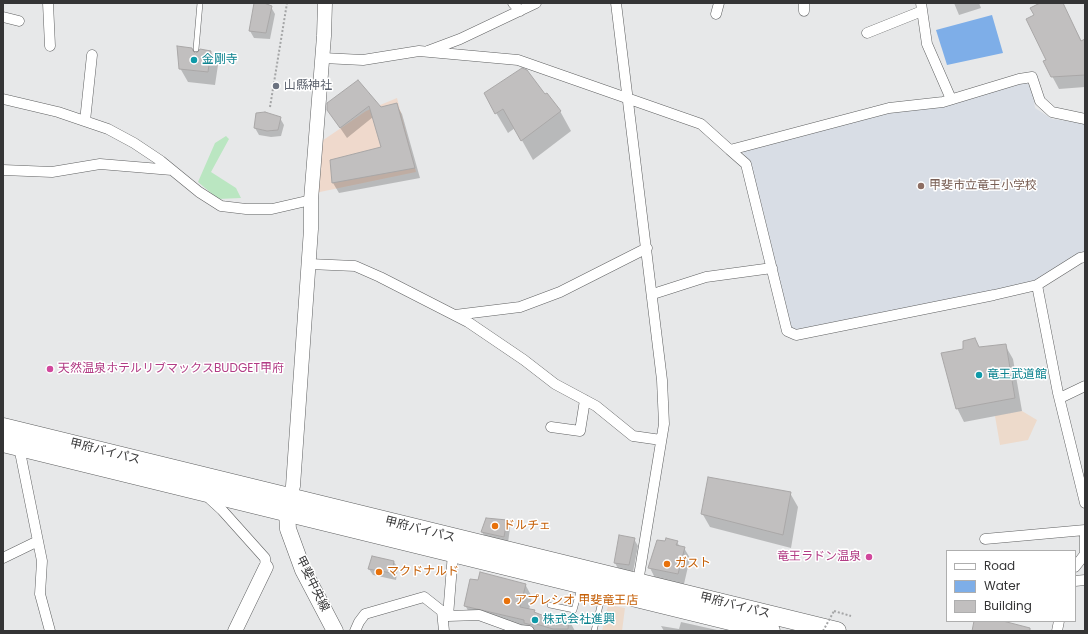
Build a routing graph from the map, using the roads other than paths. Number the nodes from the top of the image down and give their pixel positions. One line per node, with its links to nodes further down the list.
1 (48, 3): 13 (street)
2 (200, 3): 14 (lane)
3 (325, 3): 17 (street)
4 (536, 3): 7 (street)
5 (616, 3): 19 (street)
6 (719, 3): 9 (street)
7 (516, 7): 15 (street)
8 (922, 7): 12 (street); 20 (street)
9 (716, 14)
10 (3, 17): 11 (street)
11 (19, 20)
12 (867, 33)
13 (50, 46)
14 (196, 49)
15 (426, 52): 17 (street); 19 (street)
16 (92, 55): 22 (street)
17 (323, 58): 26 (street)
18 (3, 98): 22 (street)
19 (627, 98): 23 (street); 27 (street)
20 (951, 99): 21 (street); 23 (street)
21 (1085, 119)
22 (85, 121): 25 (street)
23 (730, 150): 30 (street)
24 (3, 170): 25 (street)
25 (172, 170): 26 (street)
26 (311, 200): 29 (street)
27 (647, 248): 32 (street); 33 (street)
28 (1085, 257): 31 (street)
29 (309, 264): 33 (street); 42 (street)
30 (772, 268): 31 (street); 32 (street)
31 (1037, 285): 35 (street)
32 (652, 294): 39 (street)
33 (455, 315): 36 (street)
34 (1085, 386): 35 (street)
35 (1060, 398): 41 (street)
36 (585, 400): 37 (street); 39 (street)
37 (551, 427)
38 (7, 433): 40 (highway, 甲府バイパス); 42 (highway, 甲府バイパス); 45 (street)
39 (661, 440): 50 (street)
40 (209, 493): 42 (highway, 甲府バイパス); 48 (street)
41 (1085, 503)
42 (289, 506): 46 (highway, 甲府バイパス); 50 (highway, 甲府バイパス); 57 (main road, 甲斐中央線)
43 (1085, 531): 44 (street); 49 (street)
44 (985, 539)
45 (38, 541): 47 (street); 55 (street)
46 (453, 553): 51 (highway, 甲府バイパス); 54 (street)
47 (3, 558)
48 (266, 566): 56 (street)
49 (1076, 566)
50 (638, 582): 63 (highway, 甲府バイパス)
51 (581, 585): 52 (highway, 甲府バイパス); 53 (lane)
52 (604, 590): 61 (lane); 62 (highway, 甲府バイパス)
53 (550, 605)
54 (445, 614): 58 (street); 59 (street); 60 (street)
55 (50, 631)
56 (235, 631)
57 (335, 631)
58 (355, 631)
59 (444, 631)
60 (529, 631)
61 (594, 631)
62 (771, 631)
63 (838, 631)

